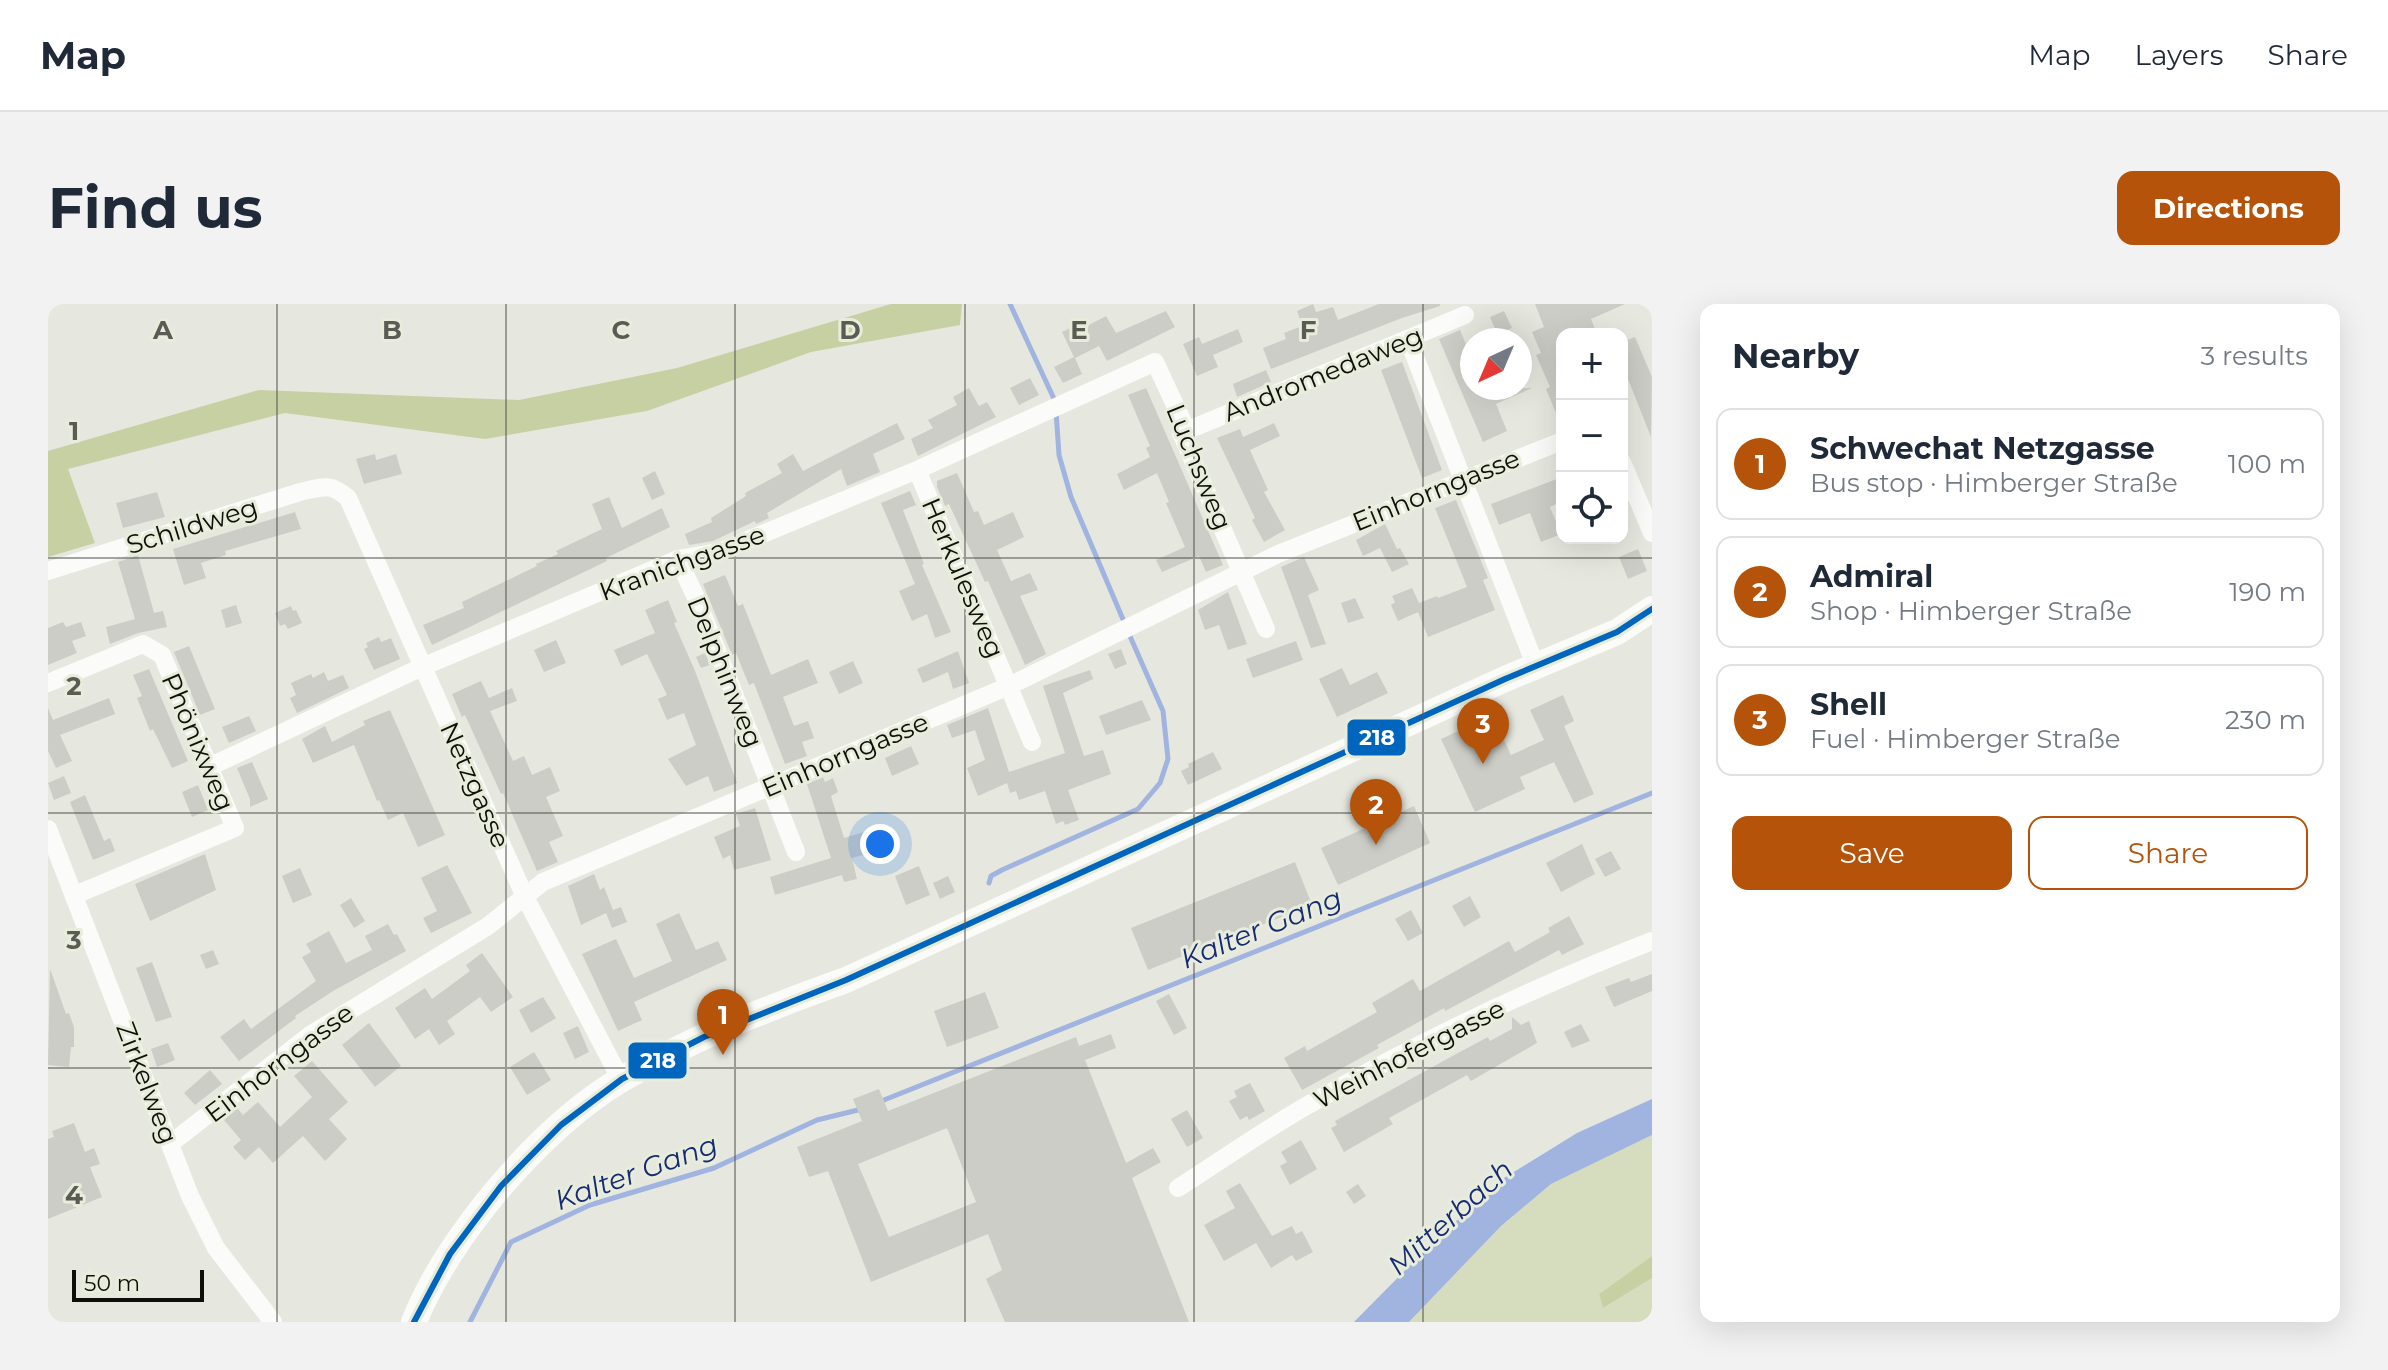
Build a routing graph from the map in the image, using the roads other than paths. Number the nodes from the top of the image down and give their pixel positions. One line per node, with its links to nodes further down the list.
1 (1465, 315): 2 (street, Andromedaweg)
2 (1408, 339): 4 (street, Andromedaweg); 8 (street)
3 (1155, 362): 4 (street, Luchsweg); 6 (street, Kranichgasse)
4 (1181, 433): 13 (street, Luchsweg)
5 (1556, 443): 8 (street, Einhorngasse)
6 (917, 470): 11 (street, Kranichgasse); 19 (street, Herkulesweg)
7 (1626, 472): 10 (street)
8 (1463, 479): 13 (street, Einhorngasse); 17 (street)
9 (337, 488): 12 (street, Schildweg); 16 (street, Netzgasse)
10 (1652, 533)
11 (678, 559): 16 (street, Kranichgasse); 22 (street, Delphinweg)
12 (48, 571)
13 (1242, 573): 15 (street, Luchsweg); 19 (street, Einhorngasse)
14 (1652, 609): 17 (main road)
15 (1266, 629)
16 (422, 667): 21 (street, Kranichgasse); 26 (street, Netzgasse)
17 (1536, 667): 28 (main road)
18 (48, 683): 21 (street, Phönixweg)
19 (1009, 686): 20 (street, Herkulesweg); 22 (street, Einhorngasse)
20 (1032, 742)
21 (209, 767): 25 (street, Phönixweg)
22 (771, 786): 24 (street, Delphinweg); 26 (street, Einhorngasse)
23 (48, 829): 25 (street, Zirkelweg)
24 (796, 852)
25 (75, 895): 29 (street, Zirkelweg)
26 (525, 897): 28 (street, Netzgasse); 29 (street, Einhorngasse)
27 (1652, 941): 30 (street, Weinhofergasse)
28 (621, 1080): 32 (main road)
29 (170, 1144): 31 (street, Zirkelweg)
30 (1178, 1188)
31 (273, 1322)
32 (414, 1322)

